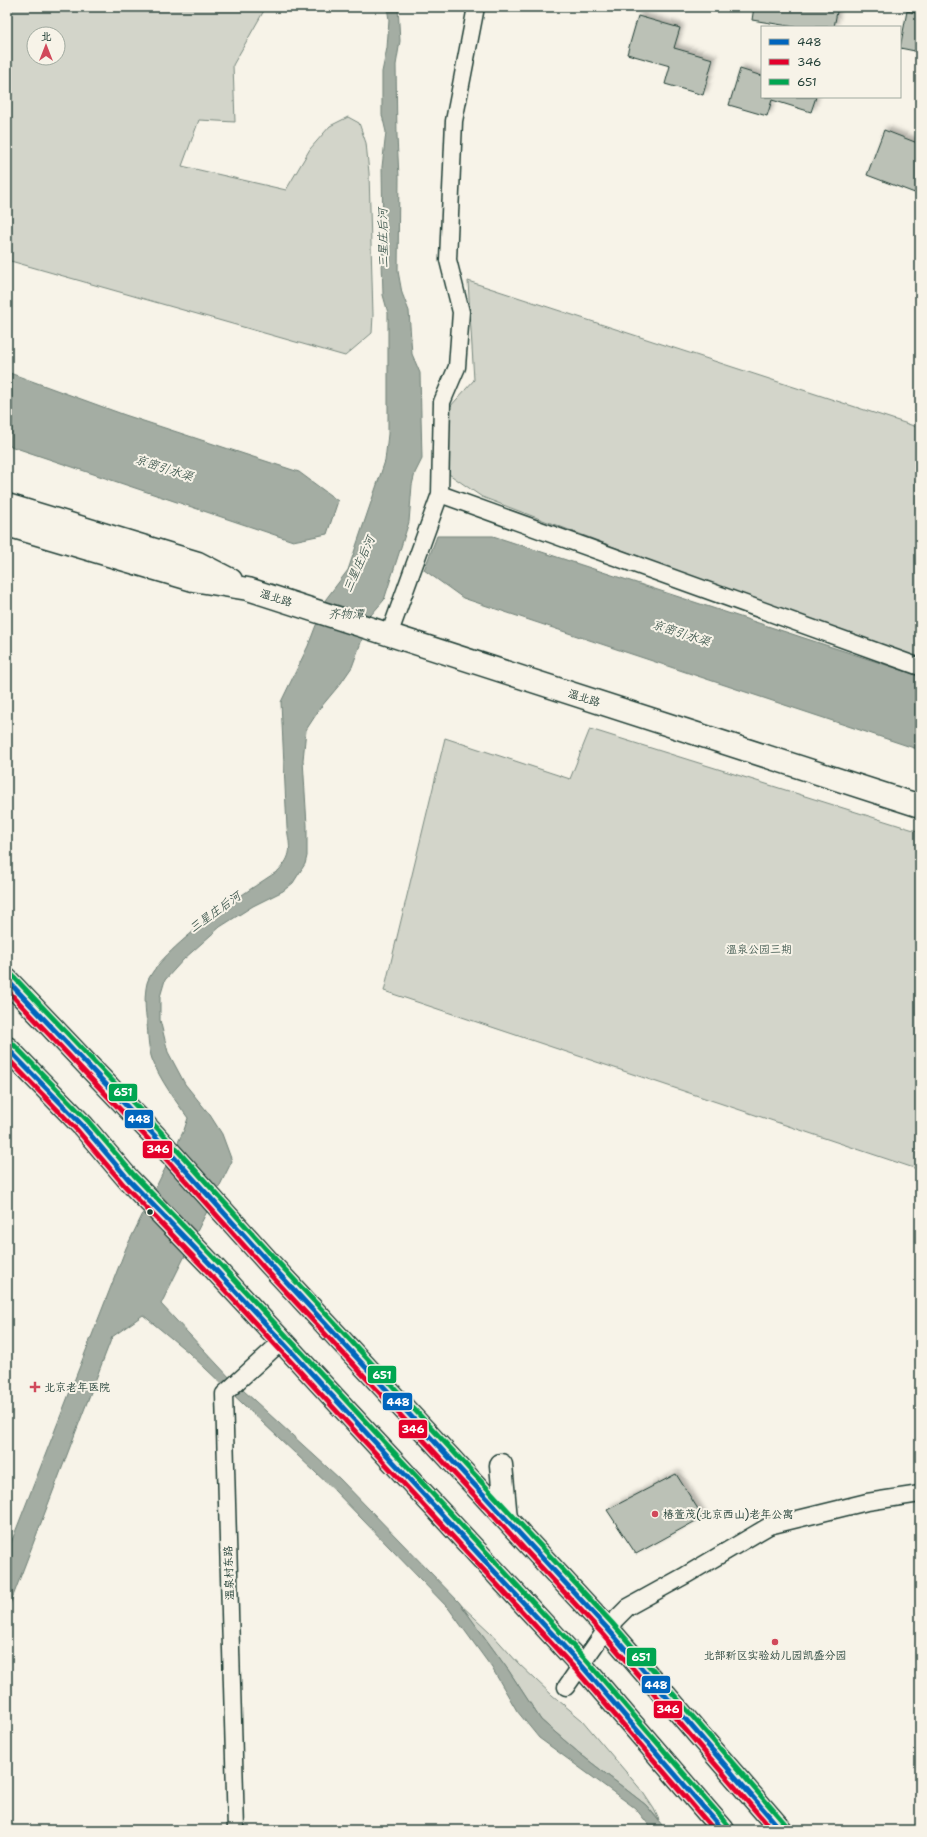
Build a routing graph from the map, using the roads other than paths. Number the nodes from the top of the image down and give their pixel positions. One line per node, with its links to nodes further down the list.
1 (476, 7): 2 (street)
2 (440, 494): 6 (street); 7 (street)
3 (7, 505): 5 (main road, 温北路)
4 (7, 525): 5 (main road, 温北路)
5 (248, 589): 6 (main road, 温北路)
6 (380, 632): 8 (main road, 温北路)
7 (920, 667)
8 (920, 806)
9 (7, 980): 14 (main road)
10 (7, 1048): 11 (main road)
11 (282, 1341): 16 (main road); 18 (street, 温泉村东路)
12 (501, 1465): 14 (main road)
13 (920, 1494): 15 (street)
14 (506, 1519): 15 (main road)
15 (607, 1628): 16 (street); 20 (main road)
16 (582, 1666): 17 (street); 19 (main road)
17 (566, 1687)
18 (236, 1830)
19 (723, 1830)
20 (781, 1830)

